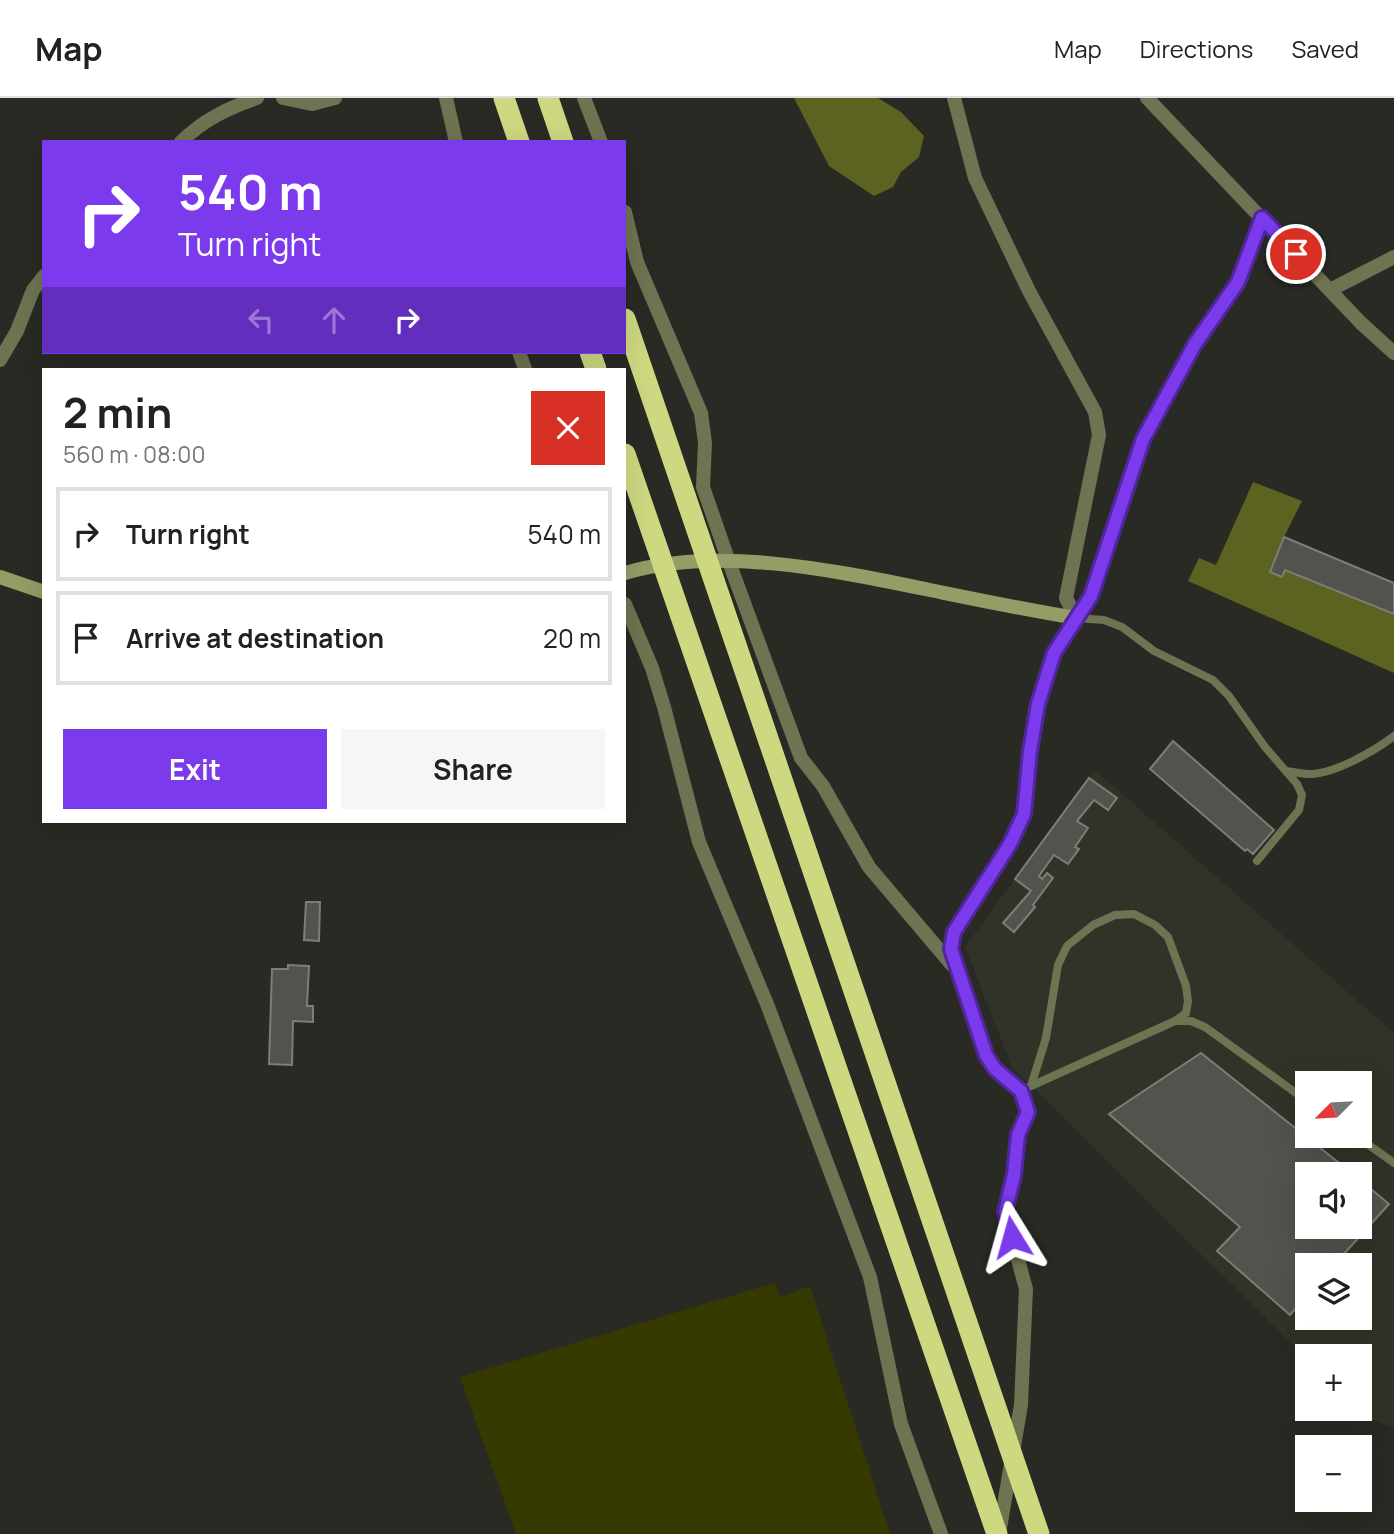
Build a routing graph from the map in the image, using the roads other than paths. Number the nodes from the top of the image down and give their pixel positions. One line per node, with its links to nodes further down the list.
1 (257, 98): 10 (street)
2 (283, 98): 3 (street)
3 (335, 98)
4 (446, 98): 11 (street)
5 (504, 98): 12 (highway)
6 (548, 98): 13 (highway)
7 (584, 98): 14 (street)
8 (954, 98): 30 (street)
9 (1147, 98): 16 (street)
10 (182, 140)
11 (456, 140)
12 (518, 140)
13 (562, 140)
14 (600, 140)
15 (626, 216): 24 (street)
16 (1262, 218): 19 (street); 30 (street)
17 (1394, 257): 19 (street)
18 (42, 279): 22 (street)
19 (1330, 290): 21 (street)
20 (626, 322): 24 (highway)
21 (1394, 353)
22 (0, 360)
23 (626, 457): 25 (highway)
24 (719, 562): 25 (street); 30 (street); 34 (street); 40 (highway)
25 (663, 565): 26 (street); 42 (highway)
26 (626, 573)
27 (0, 578): 28 (street)
28 (42, 591)
29 (626, 606): 41 (street)
30 (1076, 618): 32 (lane); 34 (street)
31 (1394, 736): 32 (lane)
32 (1286, 771): 33 (lane)
33 (1257, 860)
34 (958, 972): 36 (street)
35 (1175, 1021): 36 (lane); 36 (lane); 37 (lane)
36 (1026, 1088): 40 (street)
37 (1295, 1092)
38 (1372, 1147): 39 (lane)
39 (1394, 1163)
40 (1011, 1452): 42 (street); 43 (highway)
41 (942, 1534)
42 (998, 1534)
43 (1038, 1534)

